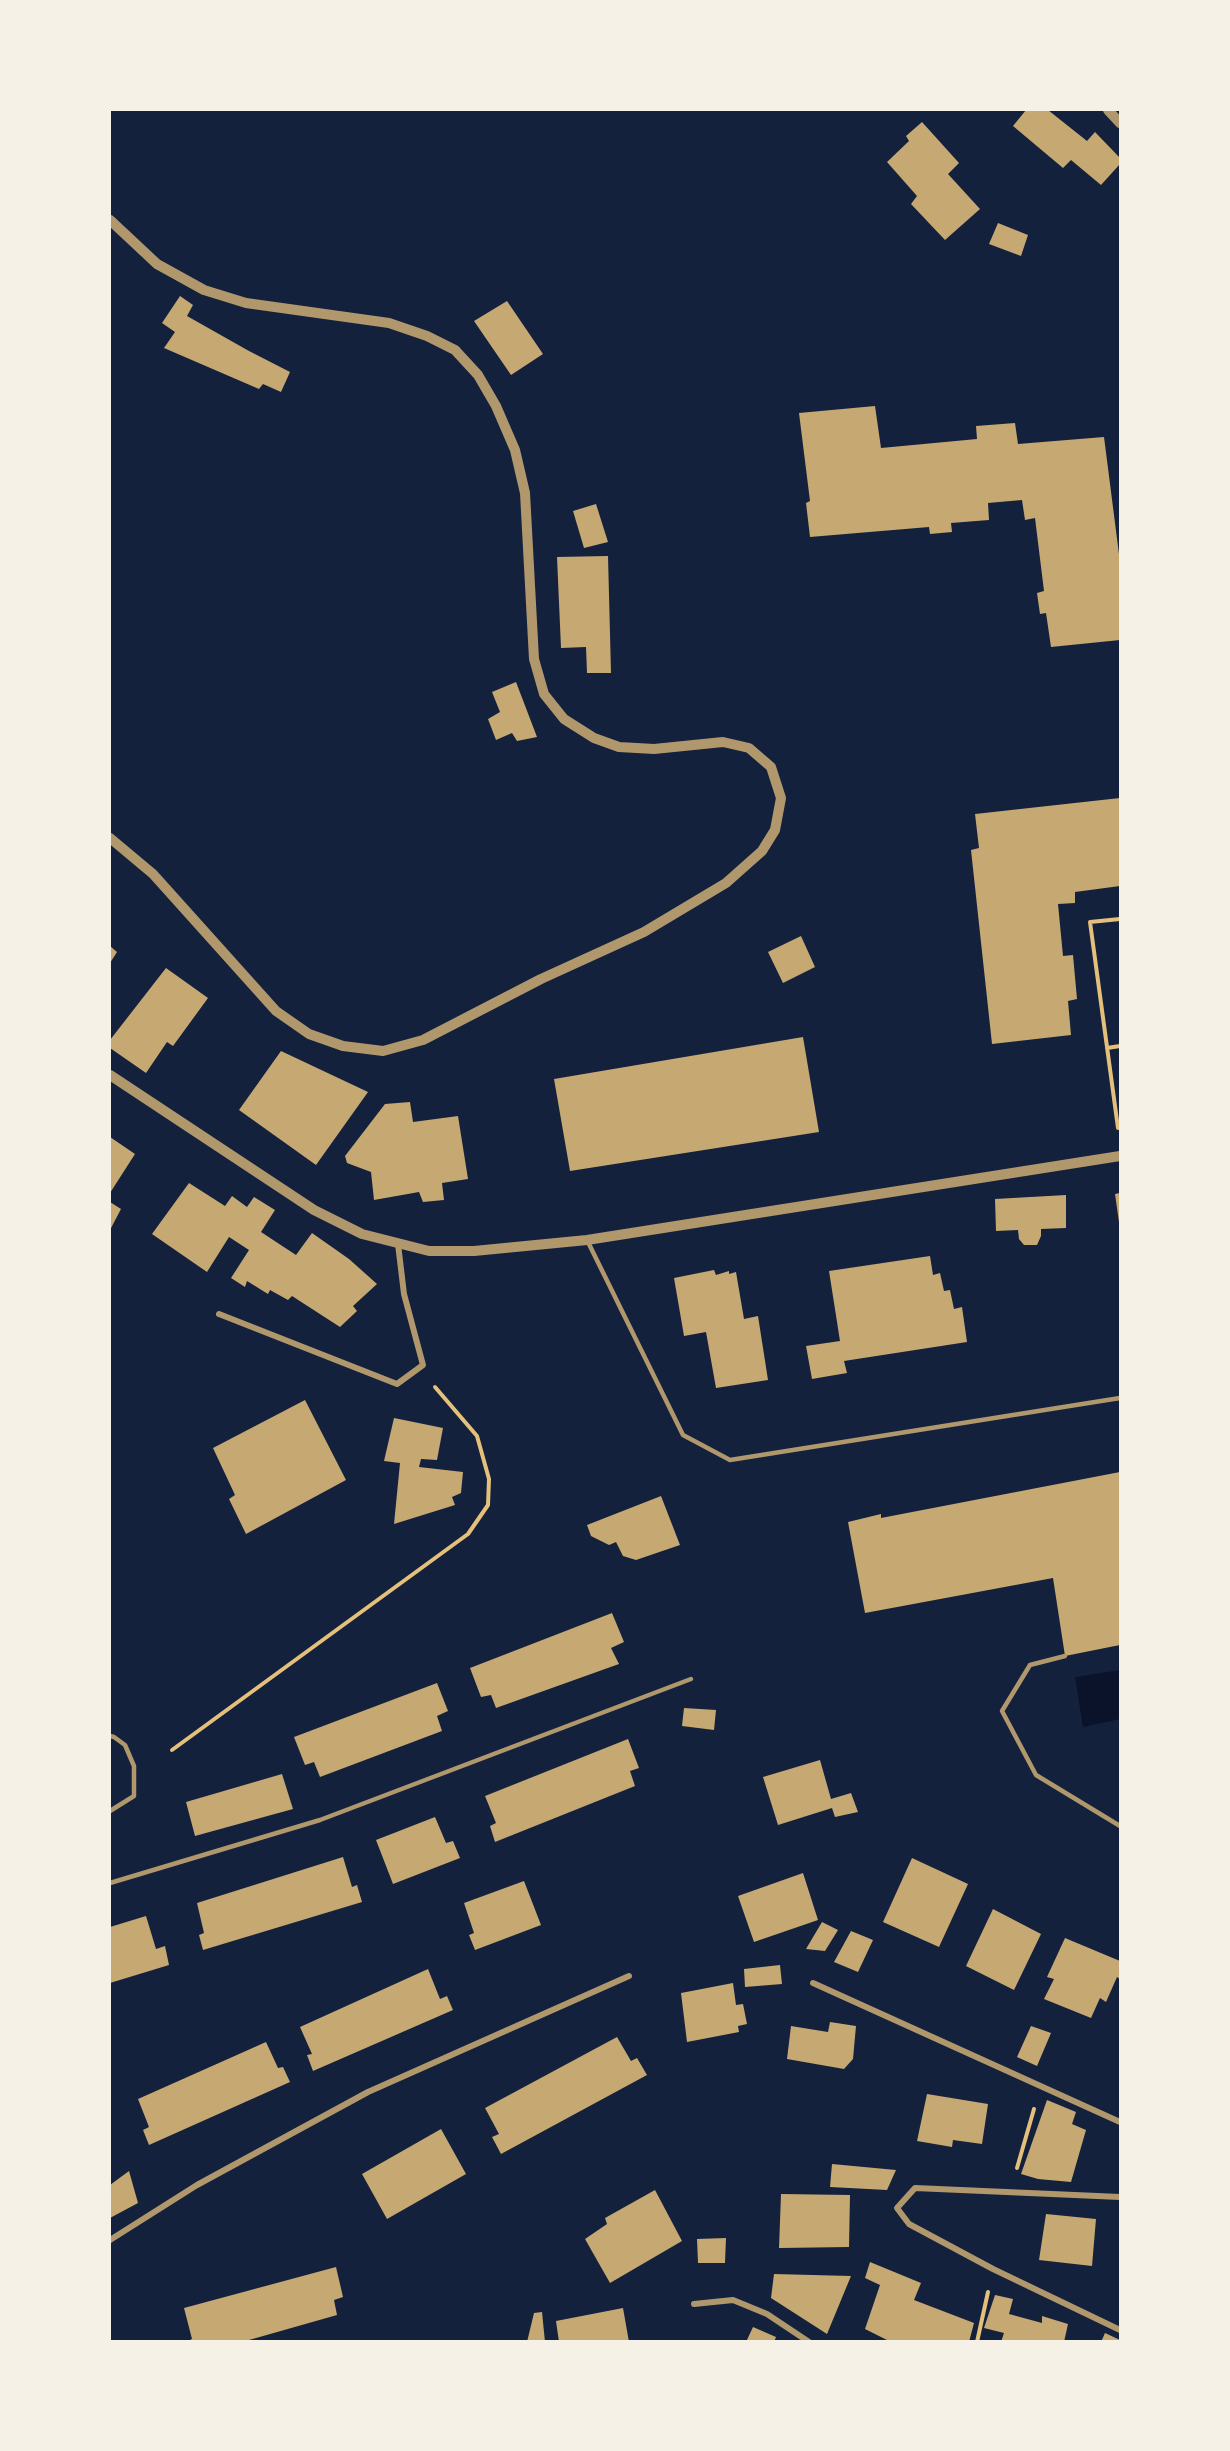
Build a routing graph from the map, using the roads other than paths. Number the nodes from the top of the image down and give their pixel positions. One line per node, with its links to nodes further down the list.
1 (1108, 110): 2 (street)
2 (1120, 123)
3 (110, 220): 4 (street)
4 (110, 838)
5 (110, 1075): 8 (street)
6 (1120, 1156): 7 (street)
7 (587, 1240): 8 (street); 10 (lane)
8 (398, 1244): 9 (street)
9 (219, 1314)
10 (1120, 1398)
11 (1065, 1656): 15 (lane)
12 (691, 1679): 16 (lane)
13 (110, 1736): 14 (lane)
14 (110, 1811)
15 (1120, 1826)
16 (110, 1883)
17 (629, 1976): 21 (street)
18 (813, 1983): 19 (street)
19 (1120, 2122)
20 (1120, 2197): 23 (street)
21 (110, 2240)
22 (694, 2304): 24 (street)
23 (1120, 2330)
24 (809, 2342)

